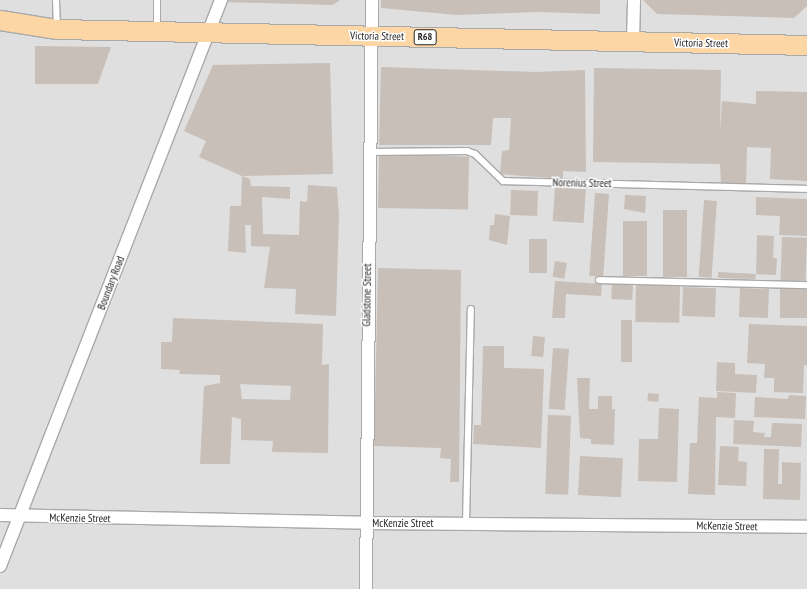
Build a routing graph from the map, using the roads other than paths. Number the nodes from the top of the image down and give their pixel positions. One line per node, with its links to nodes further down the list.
1 (56, 0): 7 (lane)
2 (157, 0): 8 (lane)
3 (221, 0): 9 (street, Boundary Road)
4 (372, 0): 11 (street, Gladstone Street)
5 (634, 0): 12 (street)
6 (0, 20): 7 (main road, Victoria Street / R68)
7 (50, 29): 8 (main road, Victoria Street / R68); 10 (main road, Victoria Street / R68)
8 (157, 31): 9 (main road, Victoria Street / R68)
9 (209, 31): 11 (main road, Victoria Street / R68); 20 (street, Boundary Road)
10 (0, 34)
11 (371, 36): 12 (main road, Victoria Street / R68); 14 (street, Gladstone Street)
12 (633, 42): 13 (main road, Victoria Street / R68)
13 (807, 45)
14 (369, 152): 15 (lane, Norenius Street); 21 (street, Gladstone Street)
15 (807, 189)
16 (599, 280): 17 (lane)
17 (807, 286)
18 (471, 309): 22 (lane)
19 (0, 515): 20 (street, McKenzie Street)
20 (20, 517): 21 (street, McKenzie Street); 24 (street, Boundary Road)
21 (367, 523): 22 (street, McKenzie Street); 25 (street, Gladstone Street)
22 (466, 523): 23 (street, McKenzie Street)
23 (807, 527)
24 (0, 566)
25 (366, 589)

